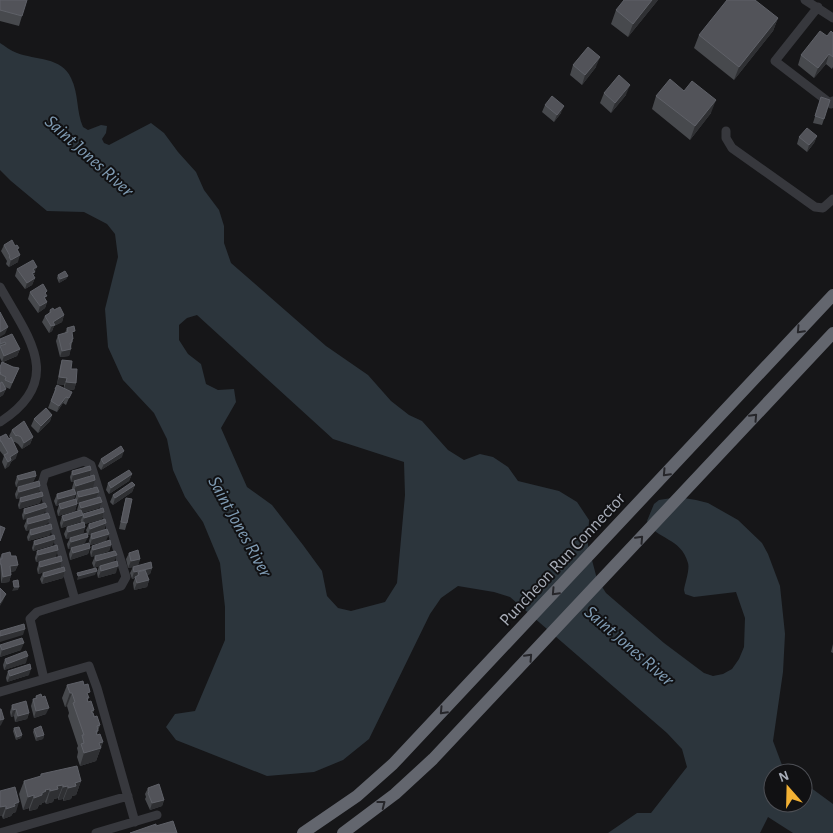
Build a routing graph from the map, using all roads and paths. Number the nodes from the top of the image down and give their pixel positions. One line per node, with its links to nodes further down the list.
1 (805, 0): 2 (street)
2 (818, 7): 3 (street); 4 (street)
3 (833, 18)
4 (833, 101)
5 (726, 131): 6 (street)
6 (833, 199)
7 (0, 287): 10 (street)
8 (833, 294): 19 (highway, Puncheon Run Connector, one-way to 19)
9 (833, 333): 20 (highway, one-way to 9)
10 (0, 422)
11 (75, 600): 11 (street); 12 (street)
12 (44, 679): 13 (street); 14 (street)
13 (0, 690)
14 (128, 796): 16 (street); 17 (street)
15 (157, 816): 16 (street)
16 (135, 822): 18 (street)
17 (0, 833)
18 (96, 833)
19 (303, 833)
20 (343, 833)

